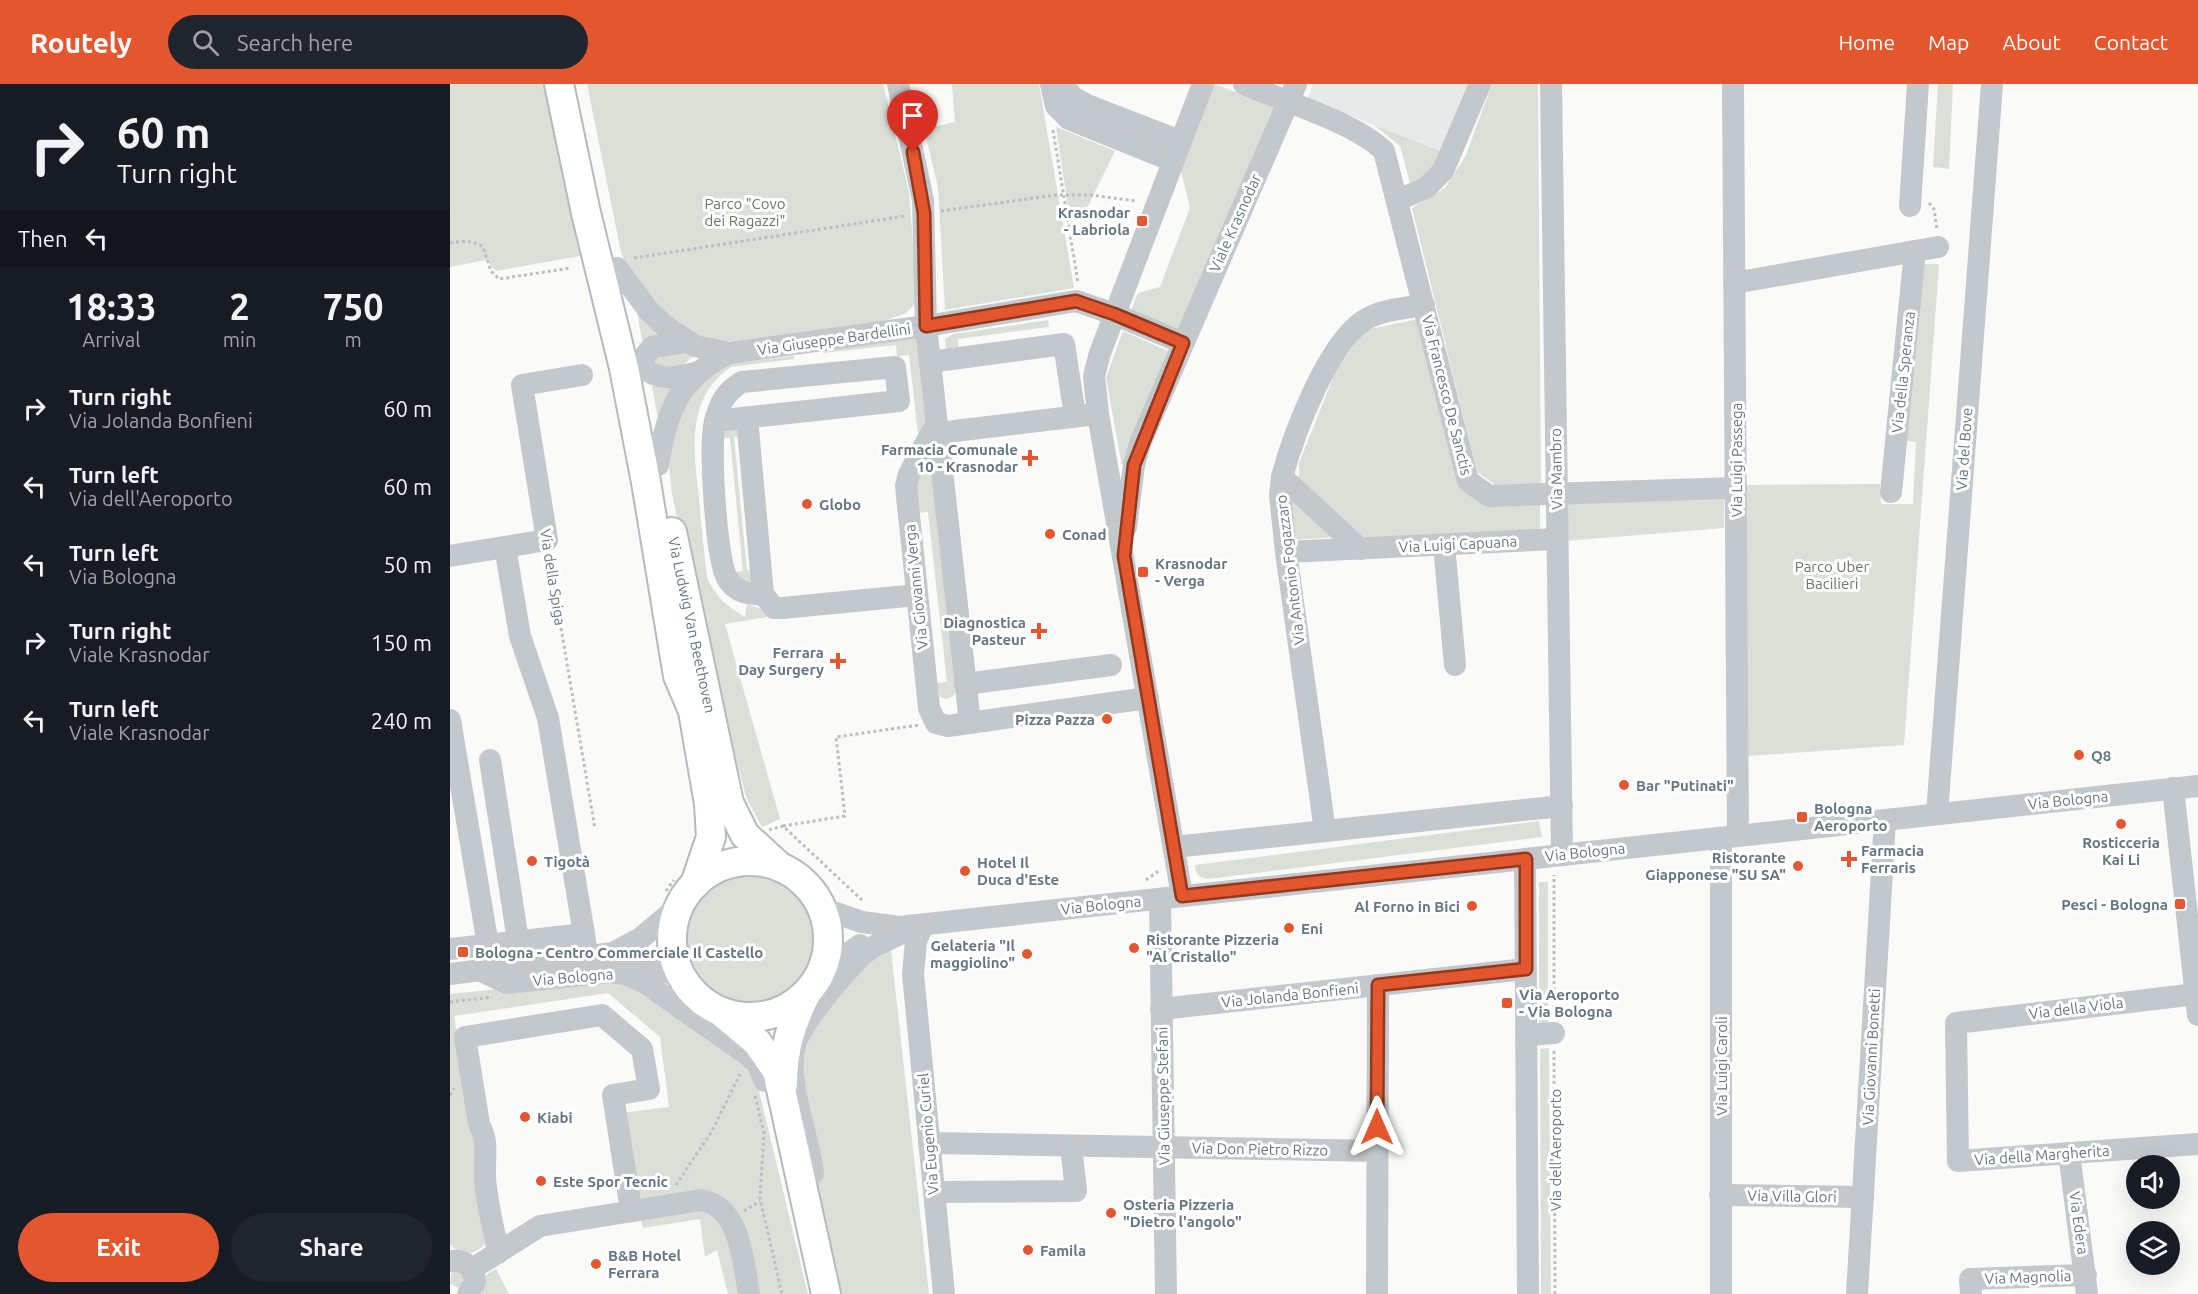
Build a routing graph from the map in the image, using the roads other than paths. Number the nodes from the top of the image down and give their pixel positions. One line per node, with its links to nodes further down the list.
1 (548, 84): 18 (street)
2 (559, 84): 18 (main road, Via Ludwig Van Beethoven)
3 (579, 84): 21 (main road, Via Ludwig Van Beethoven)
4 (898, 84): 25 (street)
5 (1051, 84): 15 (street)
6 (1062, 84): 15 (street)
7 (1203, 84): 15 (street, Viale Krasnodar)
8 (1244, 84): 14 (street)
9 (1480, 84): 16 (street)
10 (1551, 84): 47 (street, Via Mambro)
11 (1733, 84): 22 (street, Via Luigi Passega)
12 (1918, 84): 17 (street)
13 (1992, 84): 67 (street, Via del Bove)
14 (1292, 93): 16 (street, Via Francesco De Sanctis); 28 (street, Viale Krasnodar)
15 (1177, 151): 24 (street, Viale Krasnodar)
16 (1398, 200): 23 (street, Via Francesco De Sanctis)
17 (1910, 206)
18 (586, 213): 31 (main road, Via Ludwig Van Beethoven)
19 (1938, 247): 20 (street)
20 (1915, 251): 22 (street); 46 (street, Via della Speranza)
21 (626, 263): 26 (street, Via Giuseppe Bardellini); 31 (main road, Via Ludwig Van Beethoven)
22 (1734, 283): 45 (street, Via Luigi Passega)
23 (1424, 305): 44 (street, Via Antonio Fogazzaro); 47 (street, Via Francesco De Sanctis)
24 (1114, 314): 25 (street, Via Giuseppe Bardellini); 28 (street); 33 (street, Viale Krasnodar)
25 (926, 326): 27 (street, Via Giuseppe Bardellini); 30 (street)
26 (686, 342): 29 (street, Via Giuseppe Bardellini); 31 (street, Via Giuseppe Bardellini)
27 (812, 342): 29 (street, Via Giuseppe Bardellini); 35 (street)
28 (1183, 343): 54 (street, Viale Krasnodar)
29 (729, 353): 32 (street, Via Giuseppe Bardellini)
30 (930, 362): 36 (street); 42 (street)
31 (631, 366): 32 (street, Via Giuseppe Bardellini); 43 (main road, Via Ludwig Van Beethoven); 75 (main road, Via Ludwig Van Beethoven)
32 (698, 372): 43 (street, Via Giuseppe Bardellini)
33 (1094, 374): 36 (street); 38 (street, Viale Krasnodar)
34 (582, 375): 50 (street, Via della Spiga)
35 (814, 375): 37 (street); 37 (street); 41 (street)
36 (1069, 377): 39 (street)
37 (817, 410): 40 (street)
38 (1098, 414): 39 (street); 54 (street, Viale Krasnodar)
39 (1075, 416): 42 (street)
40 (747, 418): 41 (street); 55 (street)
41 (715, 421): 55 (street)
42 (937, 428): 56 (street, Via Giovanni Verga); 59 (street)
43 (658, 465): 73 (main road, Via Ludwig Van Beethoven)
44 (1282, 477): 51 (street); 52 (street, Via Antonio Fogazzaro)
45 (1736, 488): 47 (street, Via Francesco De Sanctis); 70 (street, Via Luigi Passega)
46 (1891, 492)
47 (1556, 495): 48 (street, Via Mambro)
48 (1557, 539): 49 (street, Via Luigi Capuana); 66 (street, Via Mambro)
49 (1444, 545): 51 (street, Via Luigi Capuana); 58 (street)
50 (505, 547): 53 (street); 80 (street, Via Bologna)
51 (1360, 549): 52 (street, Via Luigi Capuana)
52 (1286, 552): 69 (street, Via Antonio Fogazzaro)
53 (450, 556)
54 (1124, 556): 60 (street, Viale Krasnodar)
55 (763, 594): 56 (street)
56 (917, 595): 62 (street, Via Giovanni Verga)
57 (1111, 664): 59 (street)
58 (1455, 665)
59 (965, 684): 62 (street)
60 (1148, 698): 62 (street); 71 (street, Viale Krasnodar)
61 (450, 720): 82 (street)
62 (970, 723)
63 (490, 760): 81 (street, Via Bologna)
64 (2198, 786): 65 (street, Via Bologna)
65 (2173, 788): 67 (street, Via Bologna); 93 (street)
66 (1562, 806): 69 (street); 72 (street, Via Mambro)
67 (1937, 814): 68 (street, Via Bologna)
68 (1885, 820): 70 (street, Via Bologna); 108 (street, Via Giovanni Bonetti)
69 (1325, 831): 71 (street)
70 (1729, 837): 72 (street, Via Bologna); 107 (street, Via Luigi Caroli)
71 (1175, 854): 76 (street, Viale Krasnodar)
72 (1558, 865): 74 (street, Via Bologna)
73 (780, 867): 75 (main road, Via Bologna); 78 (main road, Via Bologna)
74 (1526, 868): 76 (street, Via Bologna); 86 (street, Via dell'Aeroporto)
75 (678, 892): 84 (street, Via Bologna); 90 (main road, Via Bologna)
76 (1182, 896): 77 (street, Via Bologna)
77 (1160, 899): 79 (street, Via Bologna); 95 (street, Via Giuseppe Stefani)
78 (822, 908): 79 (street, Via Bologna); 91 (main road, Via Bologna)
79 (908, 929): 89 (street, Via Eugenio Curiel); 89 (street, Via Eugenio Curiel); 91 (street, Via Bologna); 110 (street)
80 (584, 934): 81 (street); 84 (street, Via Bologna)
81 (519, 942): 82 (street); 85 (street, Via Bologna)
82 (488, 945): 83 (street)
83 (450, 950)
84 (593, 958): 85 (street, Via Bologna); 90 (street, Via Bologna)
85 (522, 966): 87 (street, Via Bologna)
86 (1526, 969): 92 (street, Via Jolanda Bonfieni); 97 (street, Via dell'Aeroporto)
87 (479, 970): 88 (street, Via Bologna); 110 (street, Via Bologna)
88 (450, 974)
89 (913, 974): 99 (street, Via Eugenio Curiel)
90 (683, 978): 94 (main road, Via Bologna)
91 (813, 984): 94 (main road, Via Bologna); 98 (main road)
92 (1378, 985): 95 (street, Via Jolanda Bonfieni); 103 (street)
93 (2197, 1004): 105 (street, Via della Viola)
94 (717, 1009): 98 (main road)
95 (1161, 1009): 102 (street, Via Giuseppe Stefani)
96 (1554, 1033): 97 (street)
97 (1526, 1035): 121 (street, Via dell'Aeroporto)
98 (783, 1089): 110 (main road)
99 (929, 1143): 101 (street, Via Don Pietro Rizzo); 106 (street, Via Eugenio Curiel)
100 (2198, 1144): 104 (street, Via della Margherita)
101 (1071, 1146): 102 (street, Via Don Pietro Rizzo); 106 (street)
102 (1164, 1147): 103 (street, Via Don Pietro Rizzo); 119 (street, Via Giuseppe Stefani)
103 (1377, 1151): 120 (street)
104 (2069, 1153): 105 (street, Via della Margherita); 113 (street, Via Edera)
105 (1958, 1161)
106 (934, 1192): 118 (street, Via Eugenio Curiel)
107 (1720, 1195): 108 (street, Via Villa Glori); 122 (street, Via Luigi Caroli)
108 (1863, 1197): 123 (street, Via Giovanni Bonetti)
109 (631, 1210): 111 (street); 111 (street); 115 (street)
110 (811, 1226): 117 (main road)
111 (498, 1253): 112 (street)
112 (457, 1261): 116 (street)
113 (2086, 1284): 114 (street, Via Magnolia)
114 (1971, 1287)
115 (749, 1293)
116 (468, 1294)
117 (826, 1294)
118 (944, 1294)
119 (1166, 1294)
120 (1377, 1294)
121 (1528, 1294)
122 (1721, 1294)
123 (1857, 1294)

